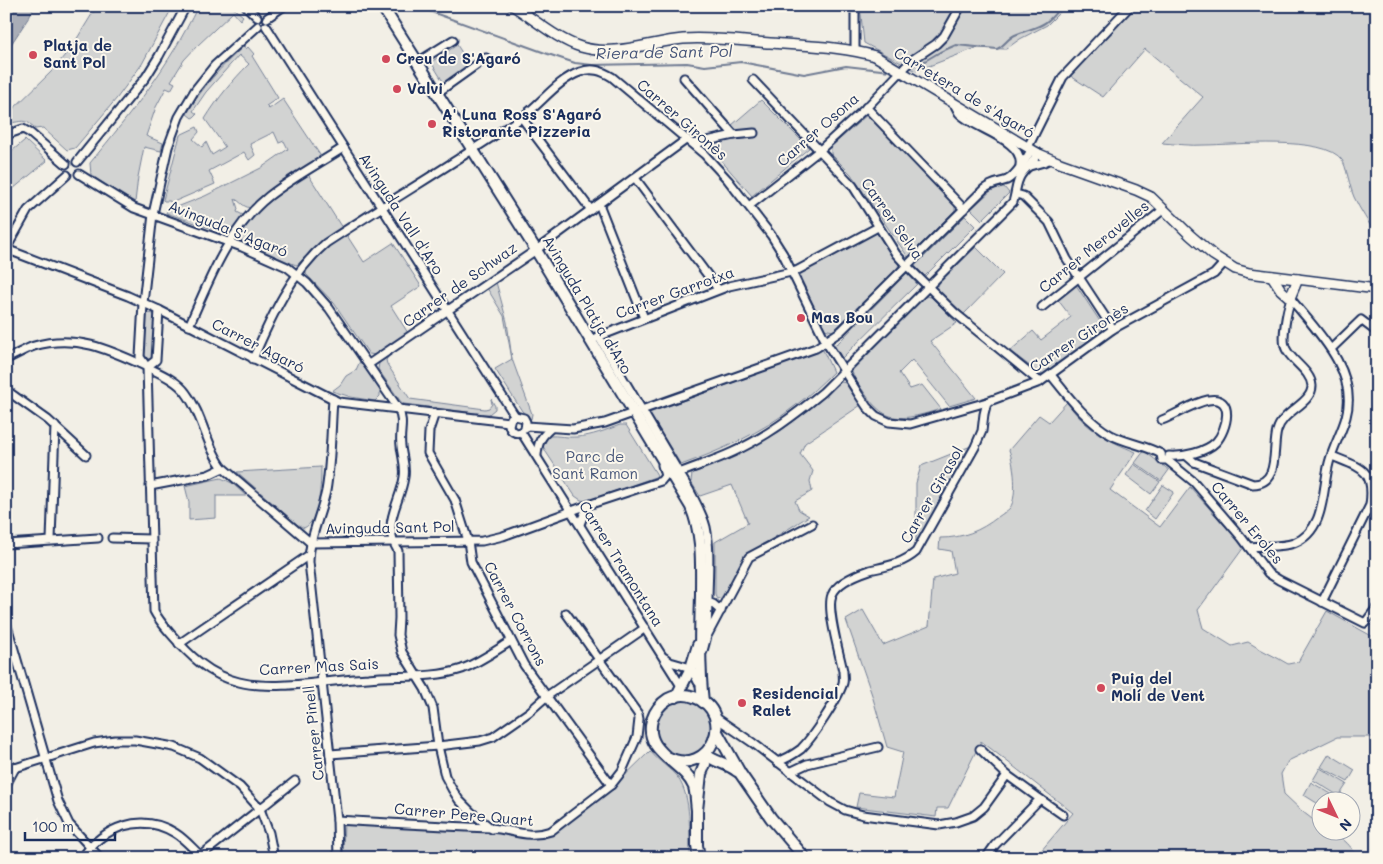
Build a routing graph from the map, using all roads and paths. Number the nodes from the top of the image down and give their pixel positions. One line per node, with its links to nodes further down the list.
1 (186, 6): 30 (street)
2 (246, 6): 9 (street)
3 (284, 6): 9 (street, Carrer Mas Sais)
4 (382, 6): 13 (main road, Avinguda Platja d'Aro)
5 (513, 6): 11 (street, Carretera de s'Agaró)
6 (855, 6): 11 (street)
7 (961, 6): 14 (street, Carrer Osona)
8 (1130, 6): 27 (street)
9 (264, 23): 25 (street, Avinguda Vall d'Aro); 44 (street, Carrer Mas Sais)
10 (453, 40): 13 (street)
11 (855, 50): 14 (street, Carretera de s'Agaró)
12 (486, 58): 17 (street)
13 (418, 62): 17 (main road, Avinguda Platja d'Aro)
14 (902, 72): 18 (street, Carretera de s'Agaró); 19 (street, Carrer Osona)
15 (684, 78): 23 (street)
16 (753, 80): 28 (street, Carrer Selva)
17 (437, 93): 26 (main road, Avinguda Platja d'Aro)
18 (953, 102): 27 (street, Carretera de s'Agaró); 32 (street)
19 (866, 107): 28 (street, Carrer Osona); 41 (street)
20 (521, 117): 24 (street, Carrer Gironès); 26 (street, Carrer Gironès); 43 (street)
21 (754, 133): 23 (street)
22 (6, 135): 31 (street)
23 (734, 135): 24 (street)
24 (690, 142): 36 (street, Carrer de Schwaz); 39 (street, Carrer Gironès)
25 (343, 148): 40 (street, Avinguda Vall d'Aro); 46 (street)
26 (473, 148): 40 (street, Carrer Gironès); 48 (main road, Avinguda Platja d'Aro)
27 (1032, 149): 29 (street, Carretera de s'Agaró); 32 (street); 33 (street)
28 (820, 150): 39 (street, Carrer Osona); 45 (street, Carrer Selva)
29 (1050, 159): 33 (street); 42 (street, Carretera de s'Agaró)
30 (77, 162): 31 (street); 34 (street)
31 (66, 164): 35 (street)
32 (1020, 165): 41 (street)
33 (1030, 166): 37 (street)
34 (79, 174): 35 (street); 44 (street, Avinguda S'Agaró)
35 (67, 175): 47 (street)
36 (635, 178): 38 (street, Carrer de Schwaz); 57 (street)
37 (1016, 194): 55 (street); 56 (street)
38 (599, 204): 43 (street, Carrer de Schwaz); 65 (street)
39 (749, 206): 51 (street, Carrer Gironès)
40 (381, 207): 52 (street, Carrer Gironès); 64 (street, Avinguda Vall d'Aro)
41 (964, 209): 50 (street)
42 (1164, 209): 49 (street, Carretera de s'Agaró); 55 (street, Carrer Meravelles)
43 (591, 210): 48 (street, Carrer de Schwaz)
44 (154, 214): 46 (street, Avinguda S'Agaró); 61 (street, Carrer Mas Sais)
45 (878, 227): 50 (street, Carrer Selva); 51 (street, Carrer Garrotxa)
46 (229, 242): 52 (street, Avinguda S'Agaró); 66 (street)
47 (6, 249): 61 (street, Carrer Agaró)
48 (536, 250): 64 (street, Carrer de Schwaz); 69 (main road, Avinguda Platja d'Aro)
49 (1224, 263): 53 (street, Carretera de s'Agaró); 67 (street, Carrer Gironès)
50 (907, 266): 56 (street, Carrer Selva); 70 (street)
51 (790, 272): 57 (street, Carrer Garrotxa); 70 (street, Carrer Gironès)
52 (296, 274): 73 (street, Carrer Gironès); 74 (street, Avinguda S'Agaró)
53 (1272, 276): 54 (street, Carretera de s'Agaró); 59 (street)
54 (1291, 278): 58 (street, Carretera de s'Agaró); 59 (street); 60 (street)
55 (1078, 279): 62 (street, Carrer Meravelles); 67 (street)
56 (928, 288): 76 (street); 78 (street, Carrer Selva)
57 (718, 289): 65 (street, Carrer Garrotxa)
58 (1377, 289)
59 (1281, 290): 60 (street)
60 (1290, 299): 71 (street); 94 (street)
61 (143, 303): 63 (street, Carrer Agaró); 75 (street, Carrer Mas Sais)
62 (1042, 307)
63 (159, 310): 66 (street, Carrer Agaró); 75 (street, Carrer Mas Sais)
64 (447, 310): 74 (street, Carrer de Schwaz); 85 (street, Avinguda Vall d'Aro)
65 (644, 318): 69 (street, Carrer Garrotxa)
66 (189, 326): 73 (street, Carrer Agaró)
67 (1113, 329): 77 (street, Carrer Gironès)
68 (1377, 332): 71 (street)
69 (594, 338): 83 (main road, Avinguda Platja d'Aro)
70 (826, 342): 76 (street, Carrer Gironès); 83 (street)
71 (1331, 349): 95 (street)
72 (6, 359): 75 (street, Avinguda Sant Pol)
73 (252, 359): 80 (street, Carrer Agaró)
74 (369, 364): 82 (street, Avinguda S'Agaró)
75 (148, 367): 97 (street, Avinguda Sant Pol); 99 (street, Carrer Mas Sais)
76 (844, 371): 81 (street, Carrer Gironès); 98 (street)
77 (1051, 375): 78 (street, Carrer Gironès); 96 (street, Carrer Eroles)
78 (1040, 382): 81 (street, Carrer Gironès)
79 (6, 390): 88 (street)
80 (332, 399): 82 (street, Carrer Agaró); 110 (street, Carrer Pinell)
81 (987, 402): 145 (street, Carrer Girasol)
82 (398, 408): 84 (street, Carrer Agaró); 109 (street)
83 (638, 412): 90 (street); 91 (main road, Avinguda Platja d'Aro); 98 (street)
84 (435, 413): 87 (street, Carrer Agaró); 108 (street, Carrer Corrons)
85 (516, 416): 87 (street); 89 (street)
86 (1162, 420): 94 (street)
87 (509, 422): 89 (street)
88 (55, 426): 92 (street); 107 (street)
89 (524, 429): 90 (street); 93 (street, Carrer Tramontana)
90 (550, 429): 93 (street)
91 (650, 438): 100 (street, Avinguda Sant Pol); 121 (main road, Avinguda Platja d'Aro)
92 (86, 455)
93 (537, 455): 101 (street, Carrer Tramontana)
94 (1187, 456): 96 (street)
95 (1332, 456): 112 (street); 115 (street)
96 (1168, 458): 112 (street, Carrer Eroles)
97 (223, 468): 99 (street); 110 (street, Avinguda Sant Pol)
98 (678, 473): 114 (street)
99 (150, 486): 106 (street, Carrer Mas Sais)
100 (588, 505): 101 (street, Avinguda Sant Pol); 102 (street)
101 (572, 511): 102 (street, Carrer Tramontana); 108 (street, Avinguda Sant Pol)
102 (580, 524): 120 (street, Carrer Tramontana)
103 (812, 524): 117 (street)
104 (98, 538): 107 (street)
105 (112, 538): 106 (street)
106 (151, 539): 123 (street, Carrer Mas Sais)
107 (51, 540): 111 (street)
108 (468, 541): 109 (street, Avinguda Sant Pol); 122 (street, Carrer Corrons)
109 (393, 542): 110 (street, Avinguda Sant Pol); 128 (street)
110 (311, 543): 113 (street, Carrer Pinell)
111 (6, 544)
112 (1249, 547): 115 (street, Carrer Eroles)
113 (309, 555): 123 (street); 129 (street, Carrer Pinell)
114 (708, 602): 117 (street); 121 (street)
115 (1322, 602): 116 (street, Carrer Eroles)
116 (1377, 607)
117 (721, 611): 121 (street)
118 (566, 613): 126 (street, Carrer Pere Quart)
119 (6, 622): 143 (street)
120 (645, 628): 125 (street, Carrer Tramontana); 126 (street)
121 (704, 638): 124 (main road, Avinguda Platja d'Aro)
122 (511, 641): 128 (street, Carrer Mas Sais); 131 (street, Carrer Corrons)
123 (179, 644): 129 (street, Carrer Mas Sais)
124 (699, 654): 127 (main road); 133 (main road, Avinguda Platja d'Aro)
125 (663, 656): 127 (street); 130 (street, Carrer Tramontana)
126 (598, 660): 131 (street); 154 (street, Carrer Pere Quart)
127 (686, 667): 130 (main road); 133 (street)
128 (416, 675): 129 (street, Carrer Mas Sais); 137 (street)
129 (323, 682): 140 (street, Carrer Pinell)
130 (682, 686): 132 (main road)
131 (547, 696): 137 (street); 154 (street, Carrer Corrons)
132 (676, 696): 133 (main road); 142 (main road)
133 (703, 697): 134 (main road)
134 (715, 717): 135 (street); 136 (main road)
135 (731, 727): 136 (street); 145 (street)
136 (717, 731): 141 (main road); 149 (main road)
137 (438, 746): 140 (street); 160 (street)
138 (878, 747): 148 (street)
139 (980, 749): 151 (street)
140 (330, 754): 159 (street, Carrer Pinell)
141 (703, 755): 142 (main road); 144 (main road); 150 (main road)
142 (667, 757): 157 (main road)
143 (46, 759): 147 (street); 156 (street); 161 (street)
144 (717, 761): 149 (main road); 150 (main road)
145 (777, 762): 148 (street)
146 (6, 763): 147 (street)
147 (15, 768): 153 (street)
148 (790, 772): 151 (street)
149 (740, 773): 168 (main road)
150 (701, 774): 157 (main road)
151 (1007, 775): 155 (street)
152 (295, 781): 156 (street)
153 (6, 785)
154 (611, 785): 160 (street, Carrer Pere Quart)
155 (1040, 798): 158 (street); 169 (street)
156 (260, 810): 162 (street); 165 (street)
157 (697, 810): 167 (main road)
158 (1064, 815)
159 (336, 820): 160 (street, Carrer Pere Quart); 166 (street, Carrer Pinell)
160 (492, 828)
161 (90, 847): 162 (street); 163 (street); 164 (street)
162 (200, 857)
163 (82, 858)
164 (100, 858)
165 (274, 858)
166 (338, 858)
167 (699, 858)
168 (805, 858)
169 (986, 858)

